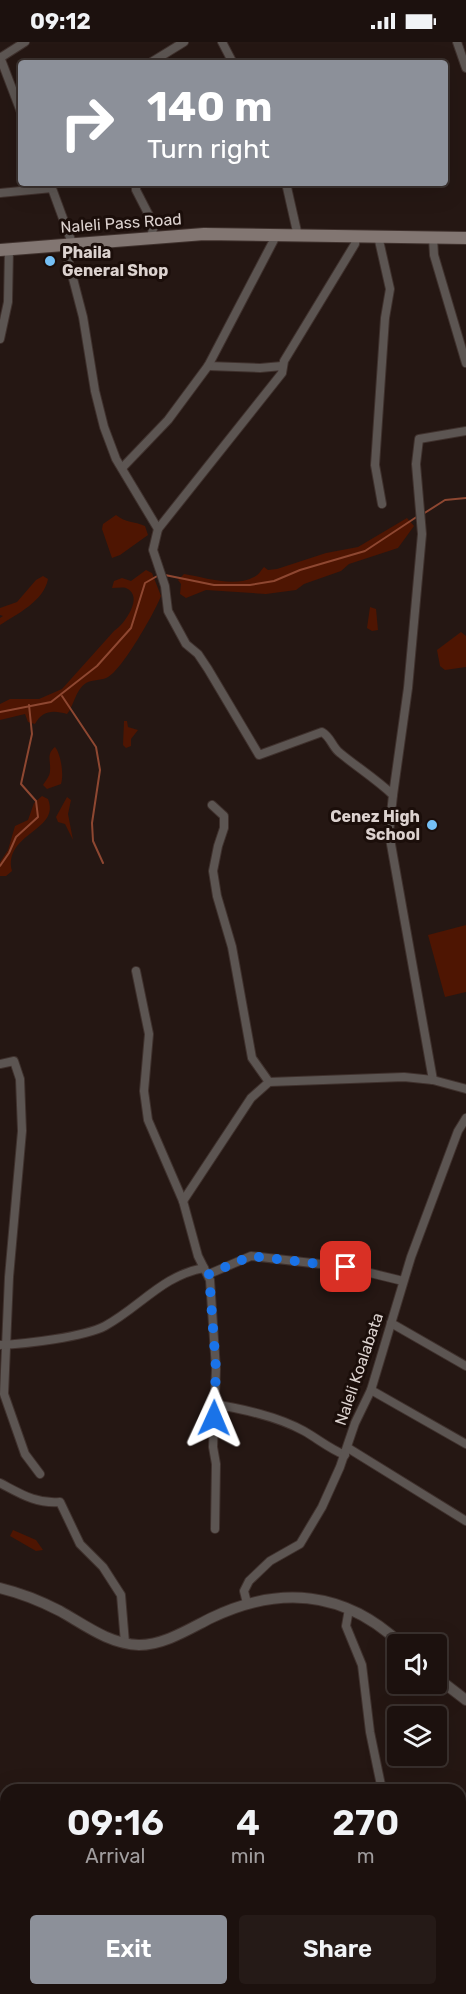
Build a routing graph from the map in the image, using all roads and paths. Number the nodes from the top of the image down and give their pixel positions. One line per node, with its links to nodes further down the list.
1 (25, 42): 5 (street)
2 (184, 42): 6 (street)
3 (222, 42): 7 (street)
4 (457, 42): 8 (street)
5 (0, 58): 9 (street)
6 (155, 60)
7 (231, 60)
8 (466, 68)
9 (18, 104)
10 (45, 186): 14 (street)
11 (51, 186): 22 (street)
12 (136, 186): 19 (street)
13 (287, 186): 16 (street)
14 (0, 193)
15 (276, 236): 16 (main road, Naleli Pass Road); 19 (main road, Naleli Pass Road); 26 (street)
16 (298, 236): 17 (main road, Naleli Pass Road)
17 (356, 236): 18 (main road, Naleli Pass Road); 27 (street)
18 (378, 236): 20 (main road, Naleli Pass Road); 30 (street)
19 (151, 237): 22 (main road, Naleli Pass Road)
20 (433, 238): 21 (main road, Naleli Pass Road); 25 (street)
21 (466, 238)
22 (68, 244): 23 (main road, Naleli Pass Road); 29 (street)
23 (4, 249): 24 (street)
24 (0, 339)
25 (466, 363)
26 (208, 366): 27 (street); 29 (street)
27 (282, 366): 31 (street)
28 (466, 431): 32 (street)
29 (122, 468): 31 (street)
30 (382, 504)
31 (158, 530): 32 (street)
32 (393, 795): 36 (street)
33 (212, 805): 37 (street)
34 (136, 971): 40 (street)
35 (0, 1064): 42 (street)
36 (433, 1080): 37 (street); 38 (street)
37 (269, 1082): 40 (street)
38 (466, 1089)
39 (466, 1118): 43 (street, Naleli Koalabata)
40 (183, 1201): 41 (street)
41 (207, 1271): 43 (street); 45 (street); 48 (street)
42 (5, 1276): 45 (street)
43 (403, 1281): 44 (street, Naleli Koalabata)
44 (391, 1323): 46 (street); 47 (street, Naleli Koalabata)
45 (4, 1345): 51 (street)
46 (466, 1366)
47 (371, 1390): 49 (street); 50 (street, Naleli Koalabata)
48 (213, 1404): 50 (street); 54 (street)
49 (466, 1444)
50 (346, 1452): 53 (street); 56 (street, Naleli Koalabata)
51 (40, 1474)
52 (0, 1483): 59 (street)
53 (466, 1521)
54 (215, 1529)
55 (0, 1588): 59 (street)
56 (247, 1603): 57 (street); 59 (street)
57 (349, 1609): 58 (street); 62 (street)
58 (391, 1634)
59 (125, 1643)
60 (447, 1685): 61 (street)
61 (466, 1700)
62 (381, 1784)

